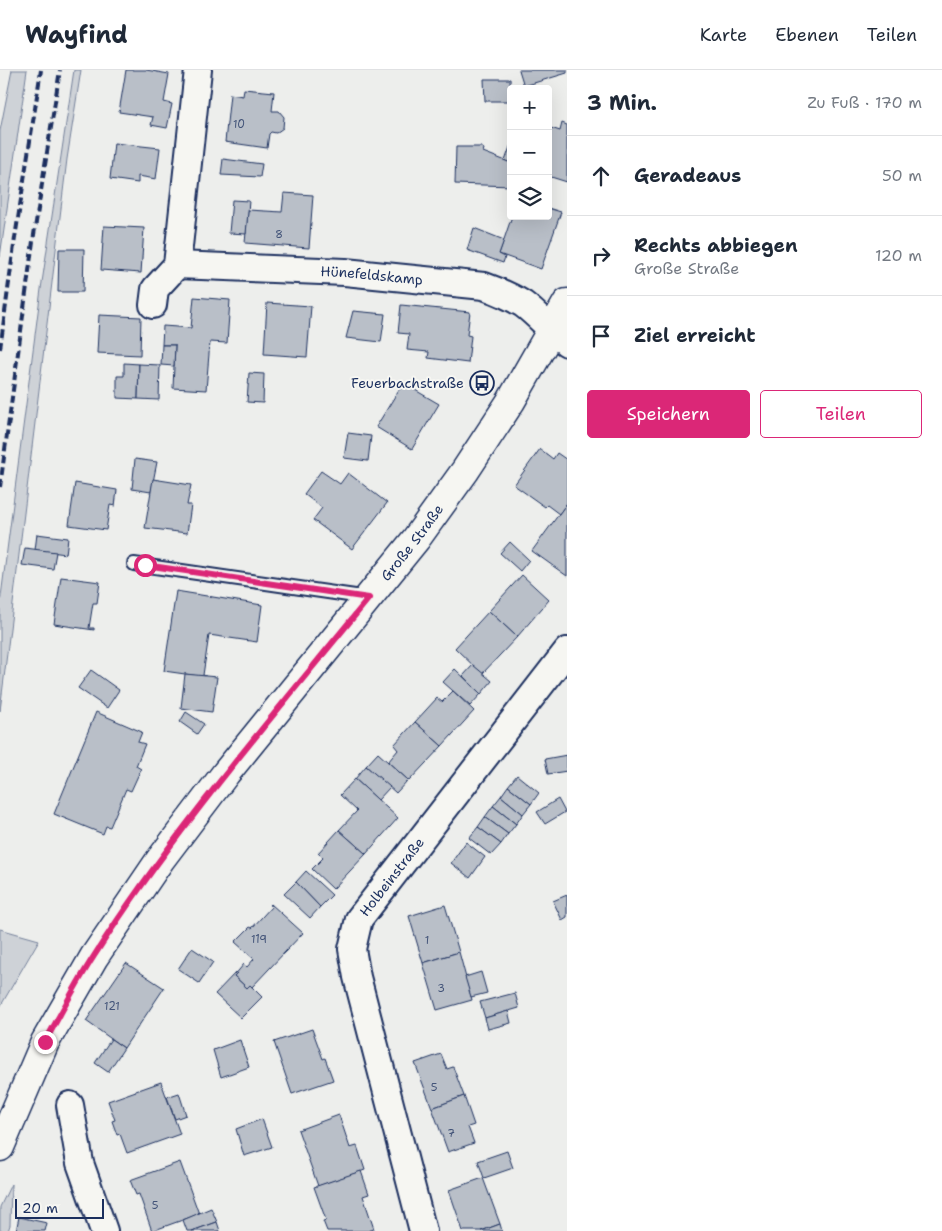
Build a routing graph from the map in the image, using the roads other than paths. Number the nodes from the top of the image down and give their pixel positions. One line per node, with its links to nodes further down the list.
1 (198, 70): 2 (street)
2 (178, 265): 4 (street); 5 (street, Hünefeldskamp)
3 (567, 303): 5 (main road, Große Straße)
4 (153, 305)
5 (559, 337): 7 (main road, Große Straße)
6 (134, 564): 7 (lane)
7 (369, 598): 10 (main road, Große Straße)
8 (567, 652): 12 (street, Holbeinstraße)
9 (70, 1105): 11 (street)
10 (0, 1147)
11 (104, 1231)
12 (423, 1231)

